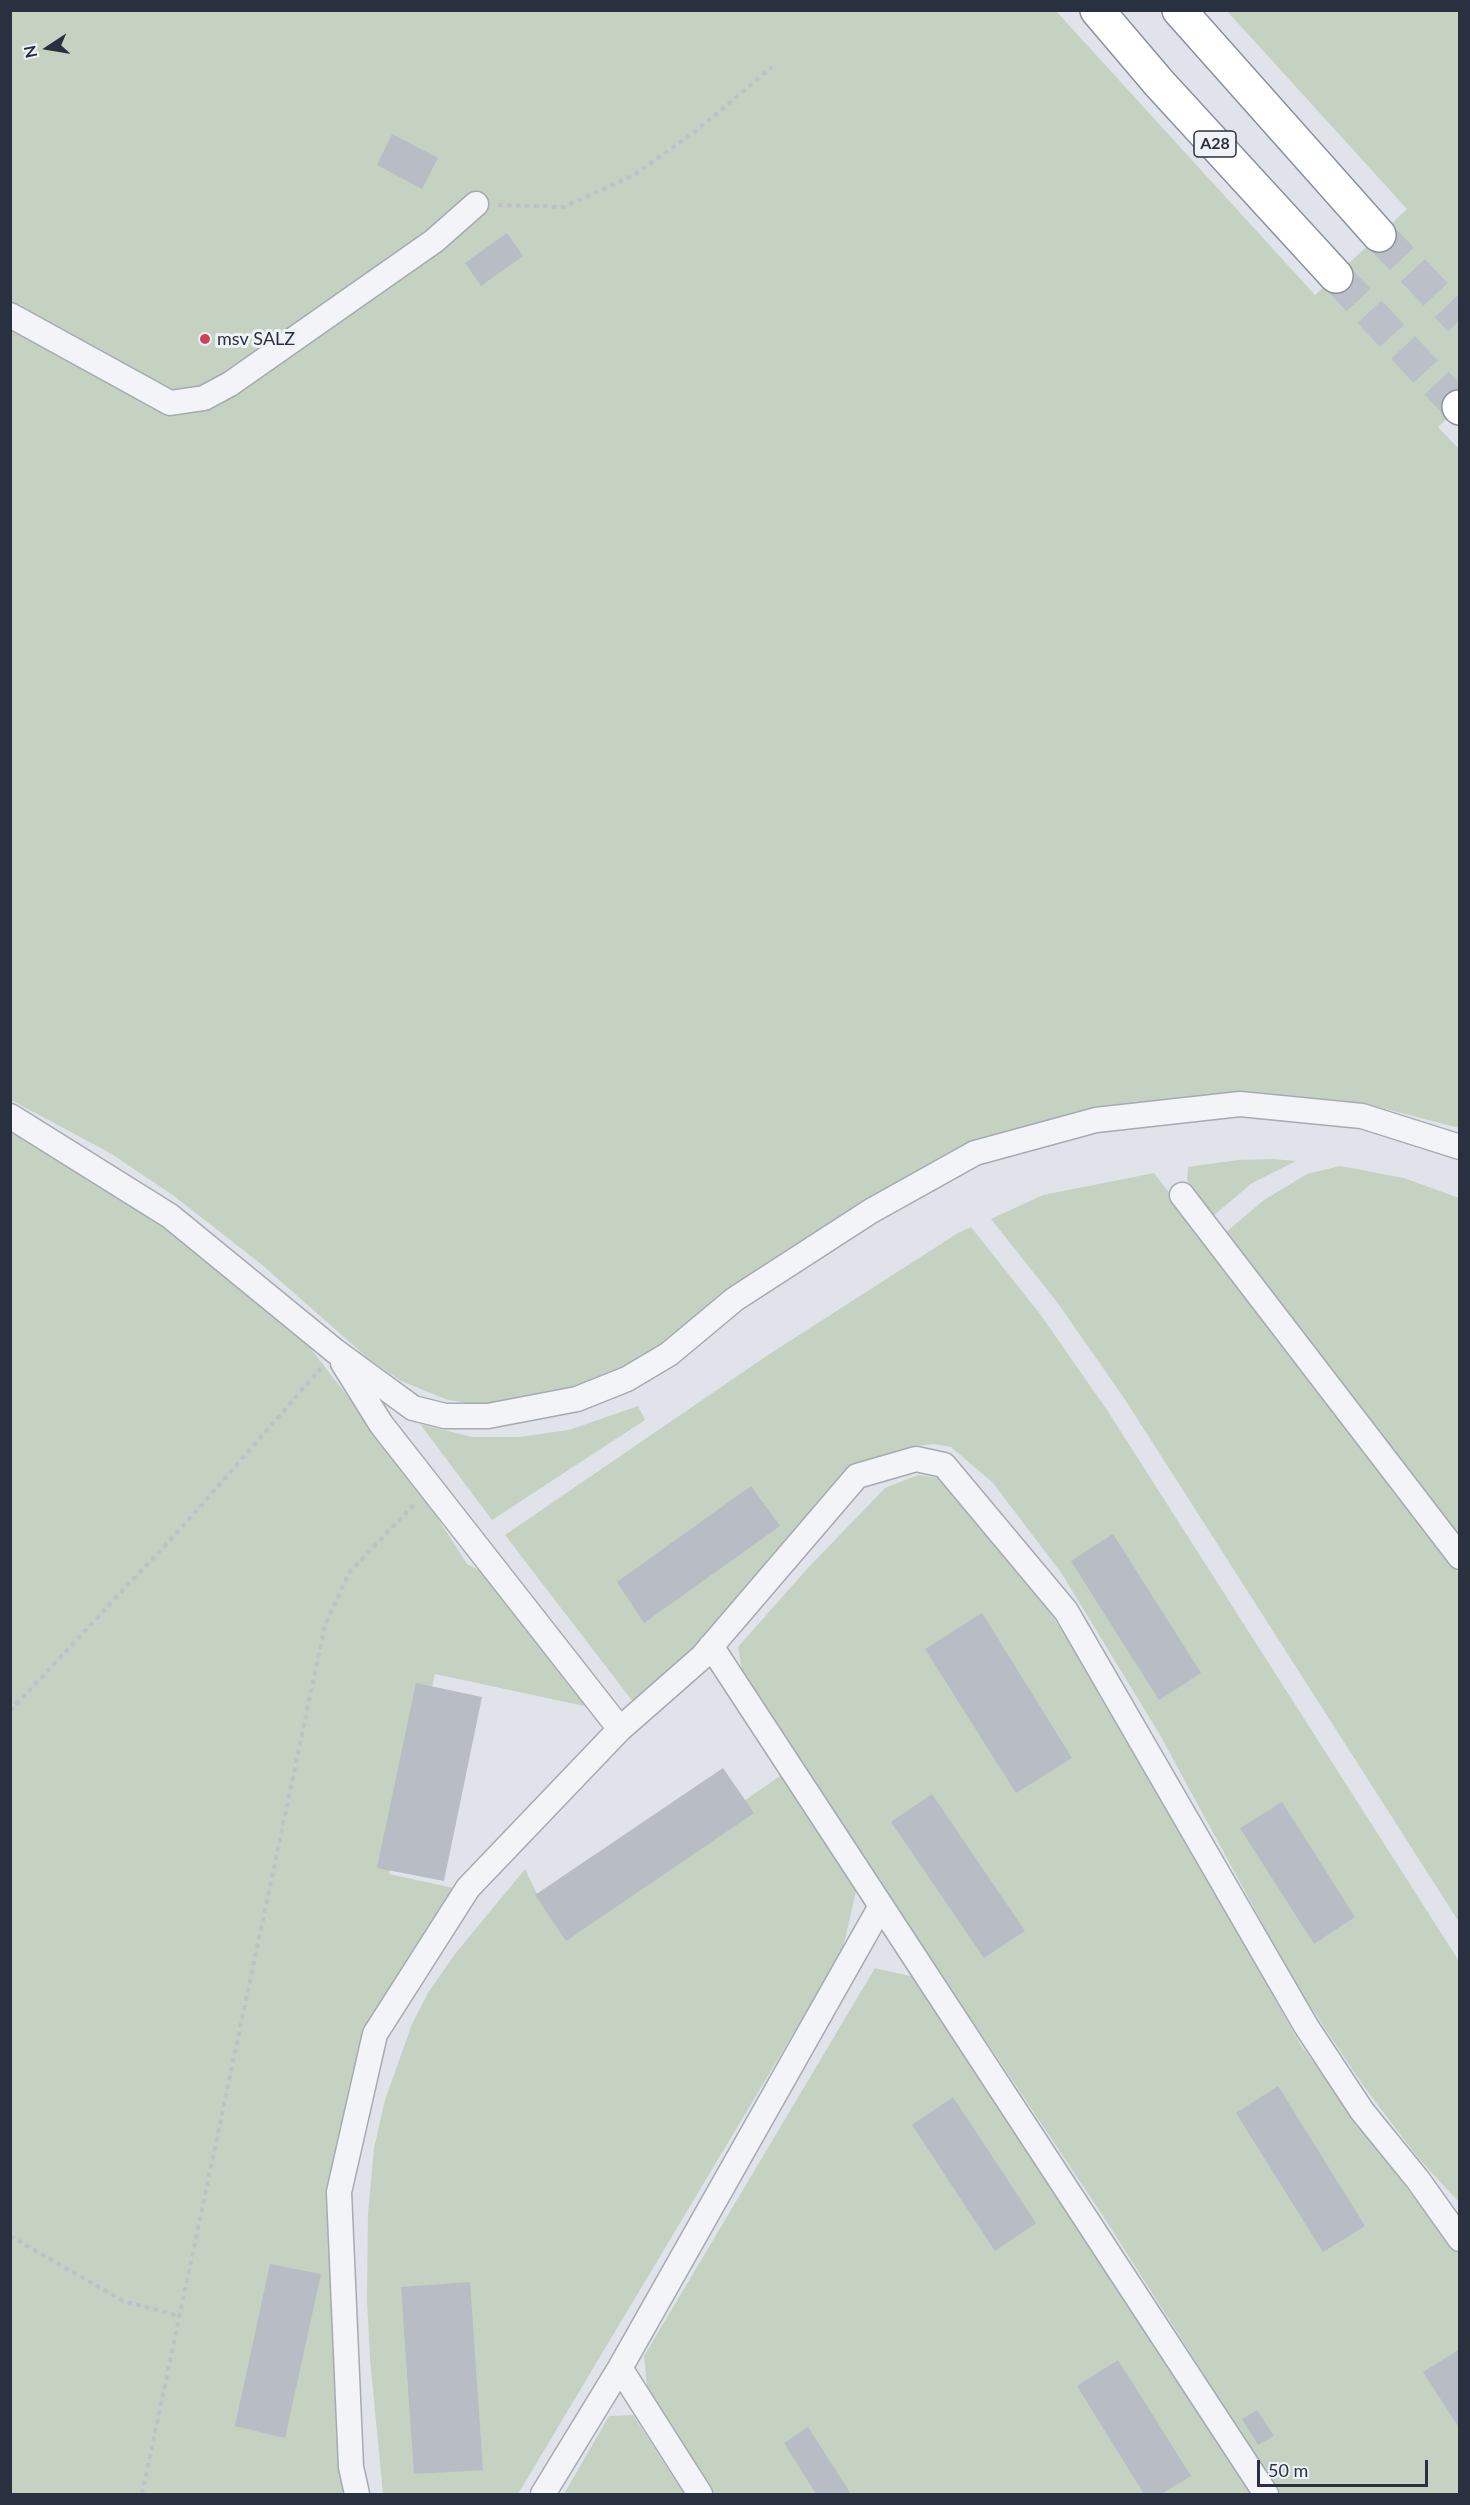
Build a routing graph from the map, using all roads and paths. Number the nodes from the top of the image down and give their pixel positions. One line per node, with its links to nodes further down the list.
1 (1097, 10): 6 (highway, A28)
2 (1179, 10): 5 (highway)
3 (772, 68): 4 (path)
4 (476, 204): 7 (lane)
5 (1379, 235)
6 (1336, 276)
7 (10, 315)
8 (10, 1116): 11 (lane)
9 (1460, 1147): 11 (lane)
10 (1182, 1195): 13 (lane)
11 (335, 1352): 12 (lane); 15 (path)
12 (430, 1486): 16 (lane); 20 (path)
13 (1460, 1557)
14 (711, 1646): 16 (lane); 17 (lane); 19 (lane)
15 (10, 1711)
16 (620, 1729): 23 (lane)
17 (881, 1906): 21 (lane); 26 (lane)
18 (10, 2236): 20 (path)
19 (1460, 2239)
20 (179, 2316): 22 (path)
21 (620, 2368): 24 (lane); 25 (lane)
22 (142, 2494)
23 (357, 2494)
24 (543, 2494)
25 (700, 2494)
26 (1266, 2494)

